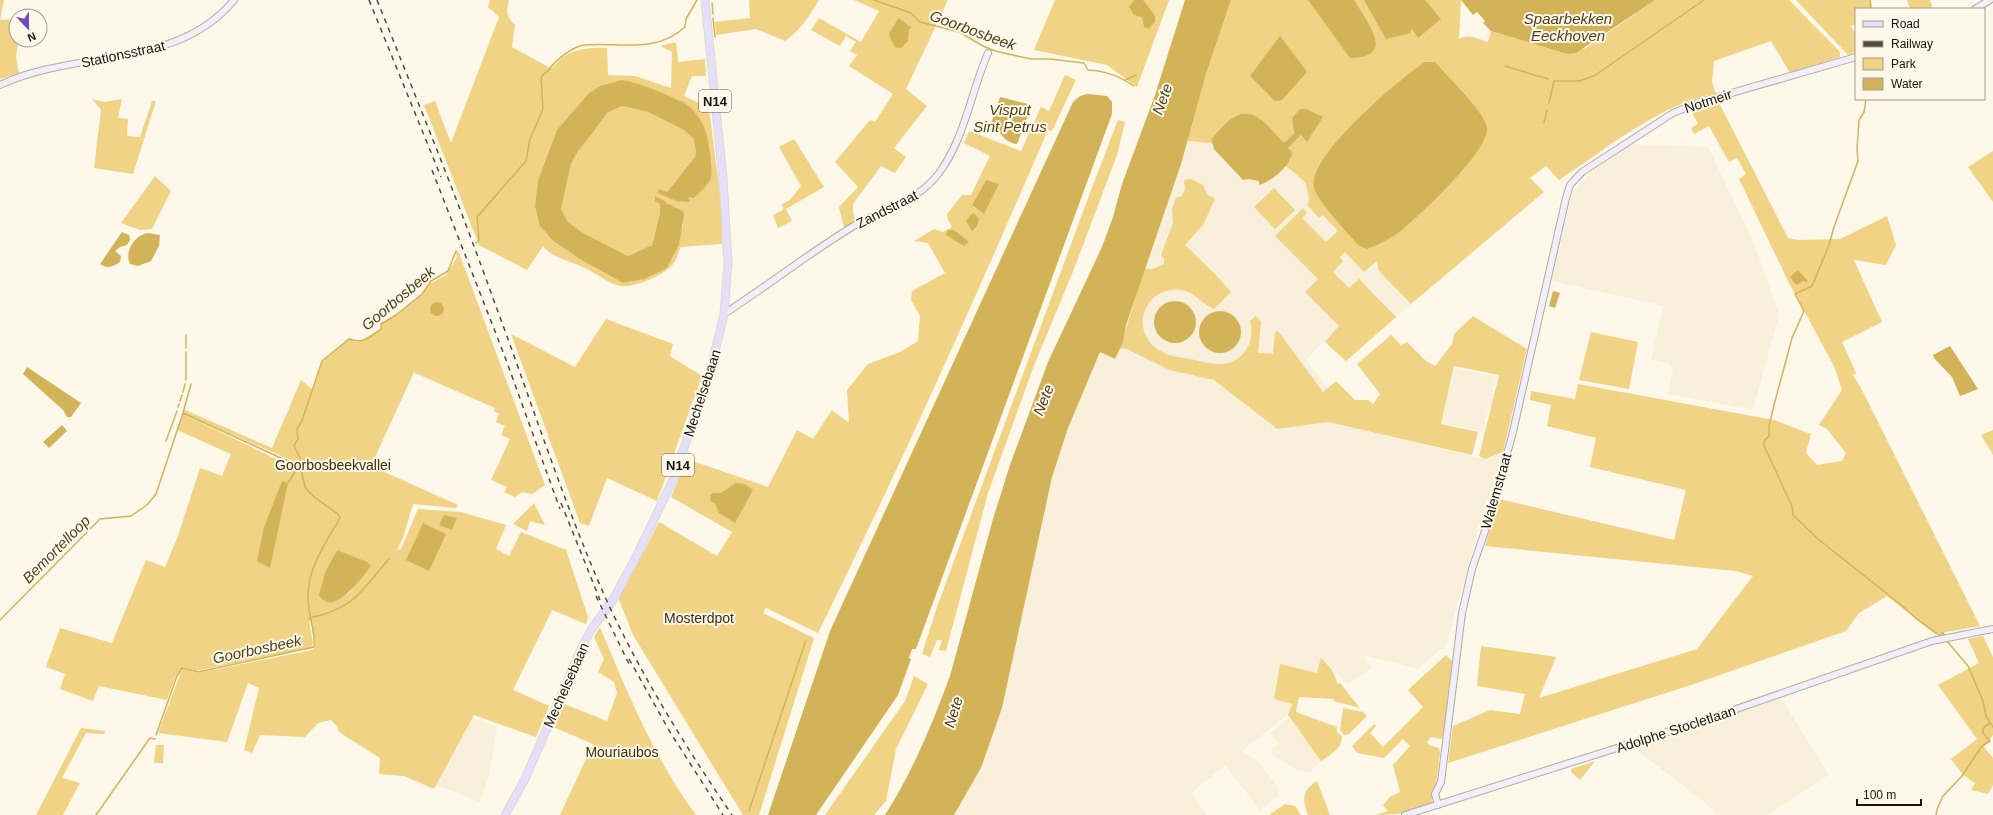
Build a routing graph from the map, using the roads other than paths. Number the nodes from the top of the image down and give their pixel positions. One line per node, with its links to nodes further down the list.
1 (234, 0): 7 (street, Stationsstraat)
2 (1990, 0): 4 (street)
3 (705, 1): 9 (main road, Mechelsebaan / N14)
4 (1977, 8)
5 (988, 53): 9 (street, Zandstraat)
6 (1855, 58): 8 (street, Notmeir)
7 (0, 85)
8 (1575, 179): 11 (street, Walemstraat)
9 (724, 314): 12 (main road, Mechelsebaan / N14)
10 (1993, 629): 11 (street, Adolphe Stocletlaan)
11 (1438, 805): 13 (street, Adolphe Stocletlaan)
12 (505, 815)
13 (1405, 815)

